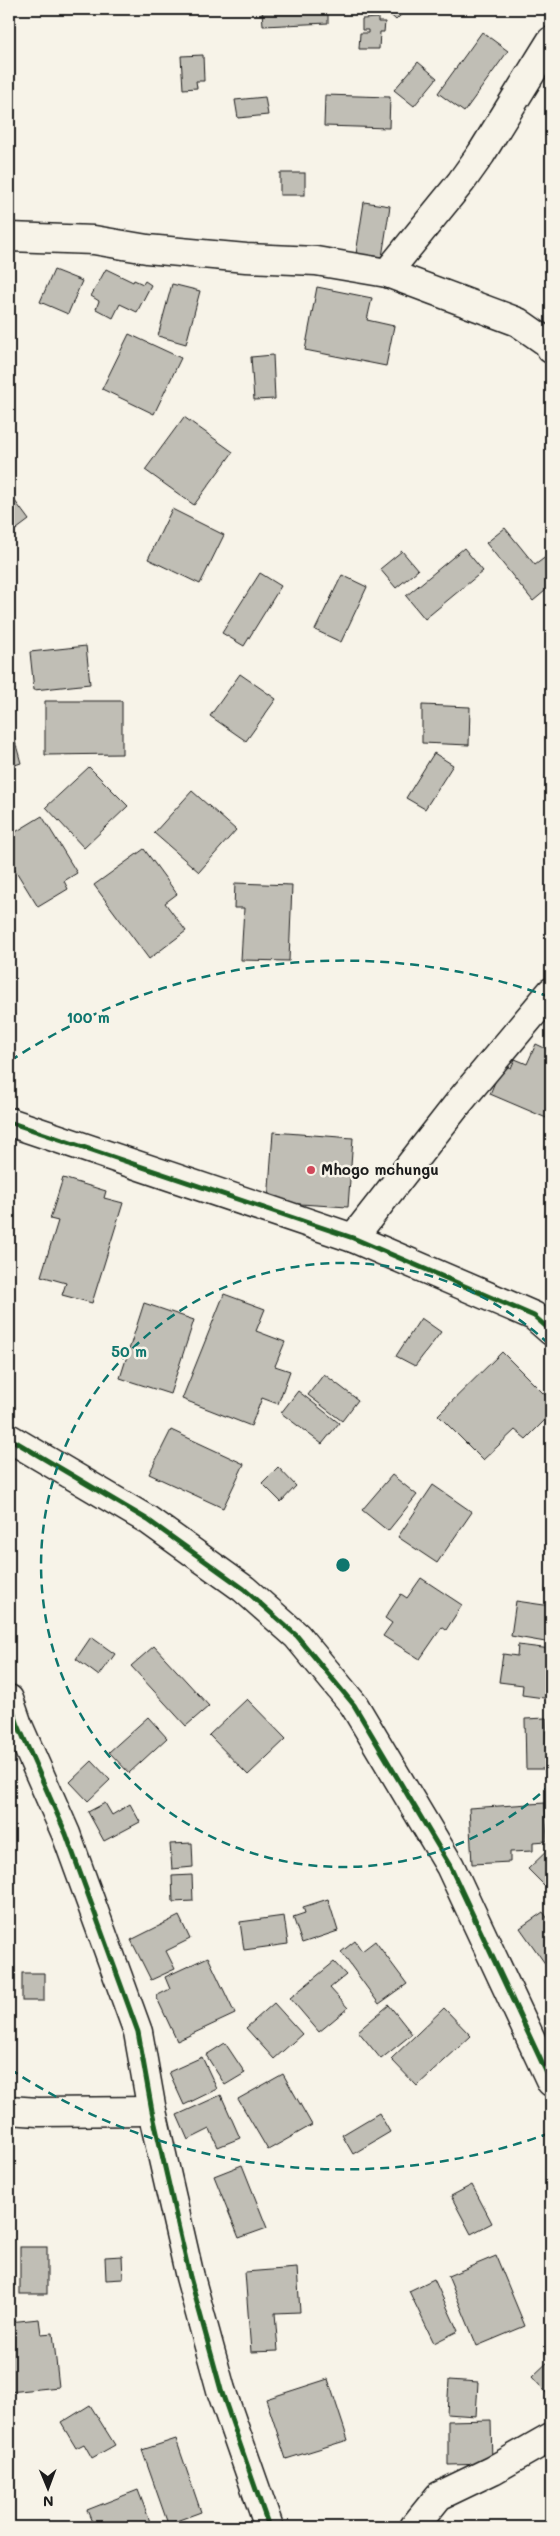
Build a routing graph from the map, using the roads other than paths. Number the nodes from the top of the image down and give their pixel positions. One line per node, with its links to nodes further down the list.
1 (551, 42): 3 (street)
2 (9, 237): 3 (street)
3 (387, 273): 4 (street)
4 (551, 349)
5 (551, 992): 7 (street)
6 (9, 1122): 7 (street)
7 (353, 1238): 8 (street)
8 (551, 1331)
9 (9, 1438): 11 (street)
10 (9, 1698): 13 (street)
11 (551, 2082)
12 (9, 2110): 13 (street)
13 (152, 2111): 15 (street)
14 (551, 2437): 16 (street)
15 (269, 2527)
16 (414, 2527)

